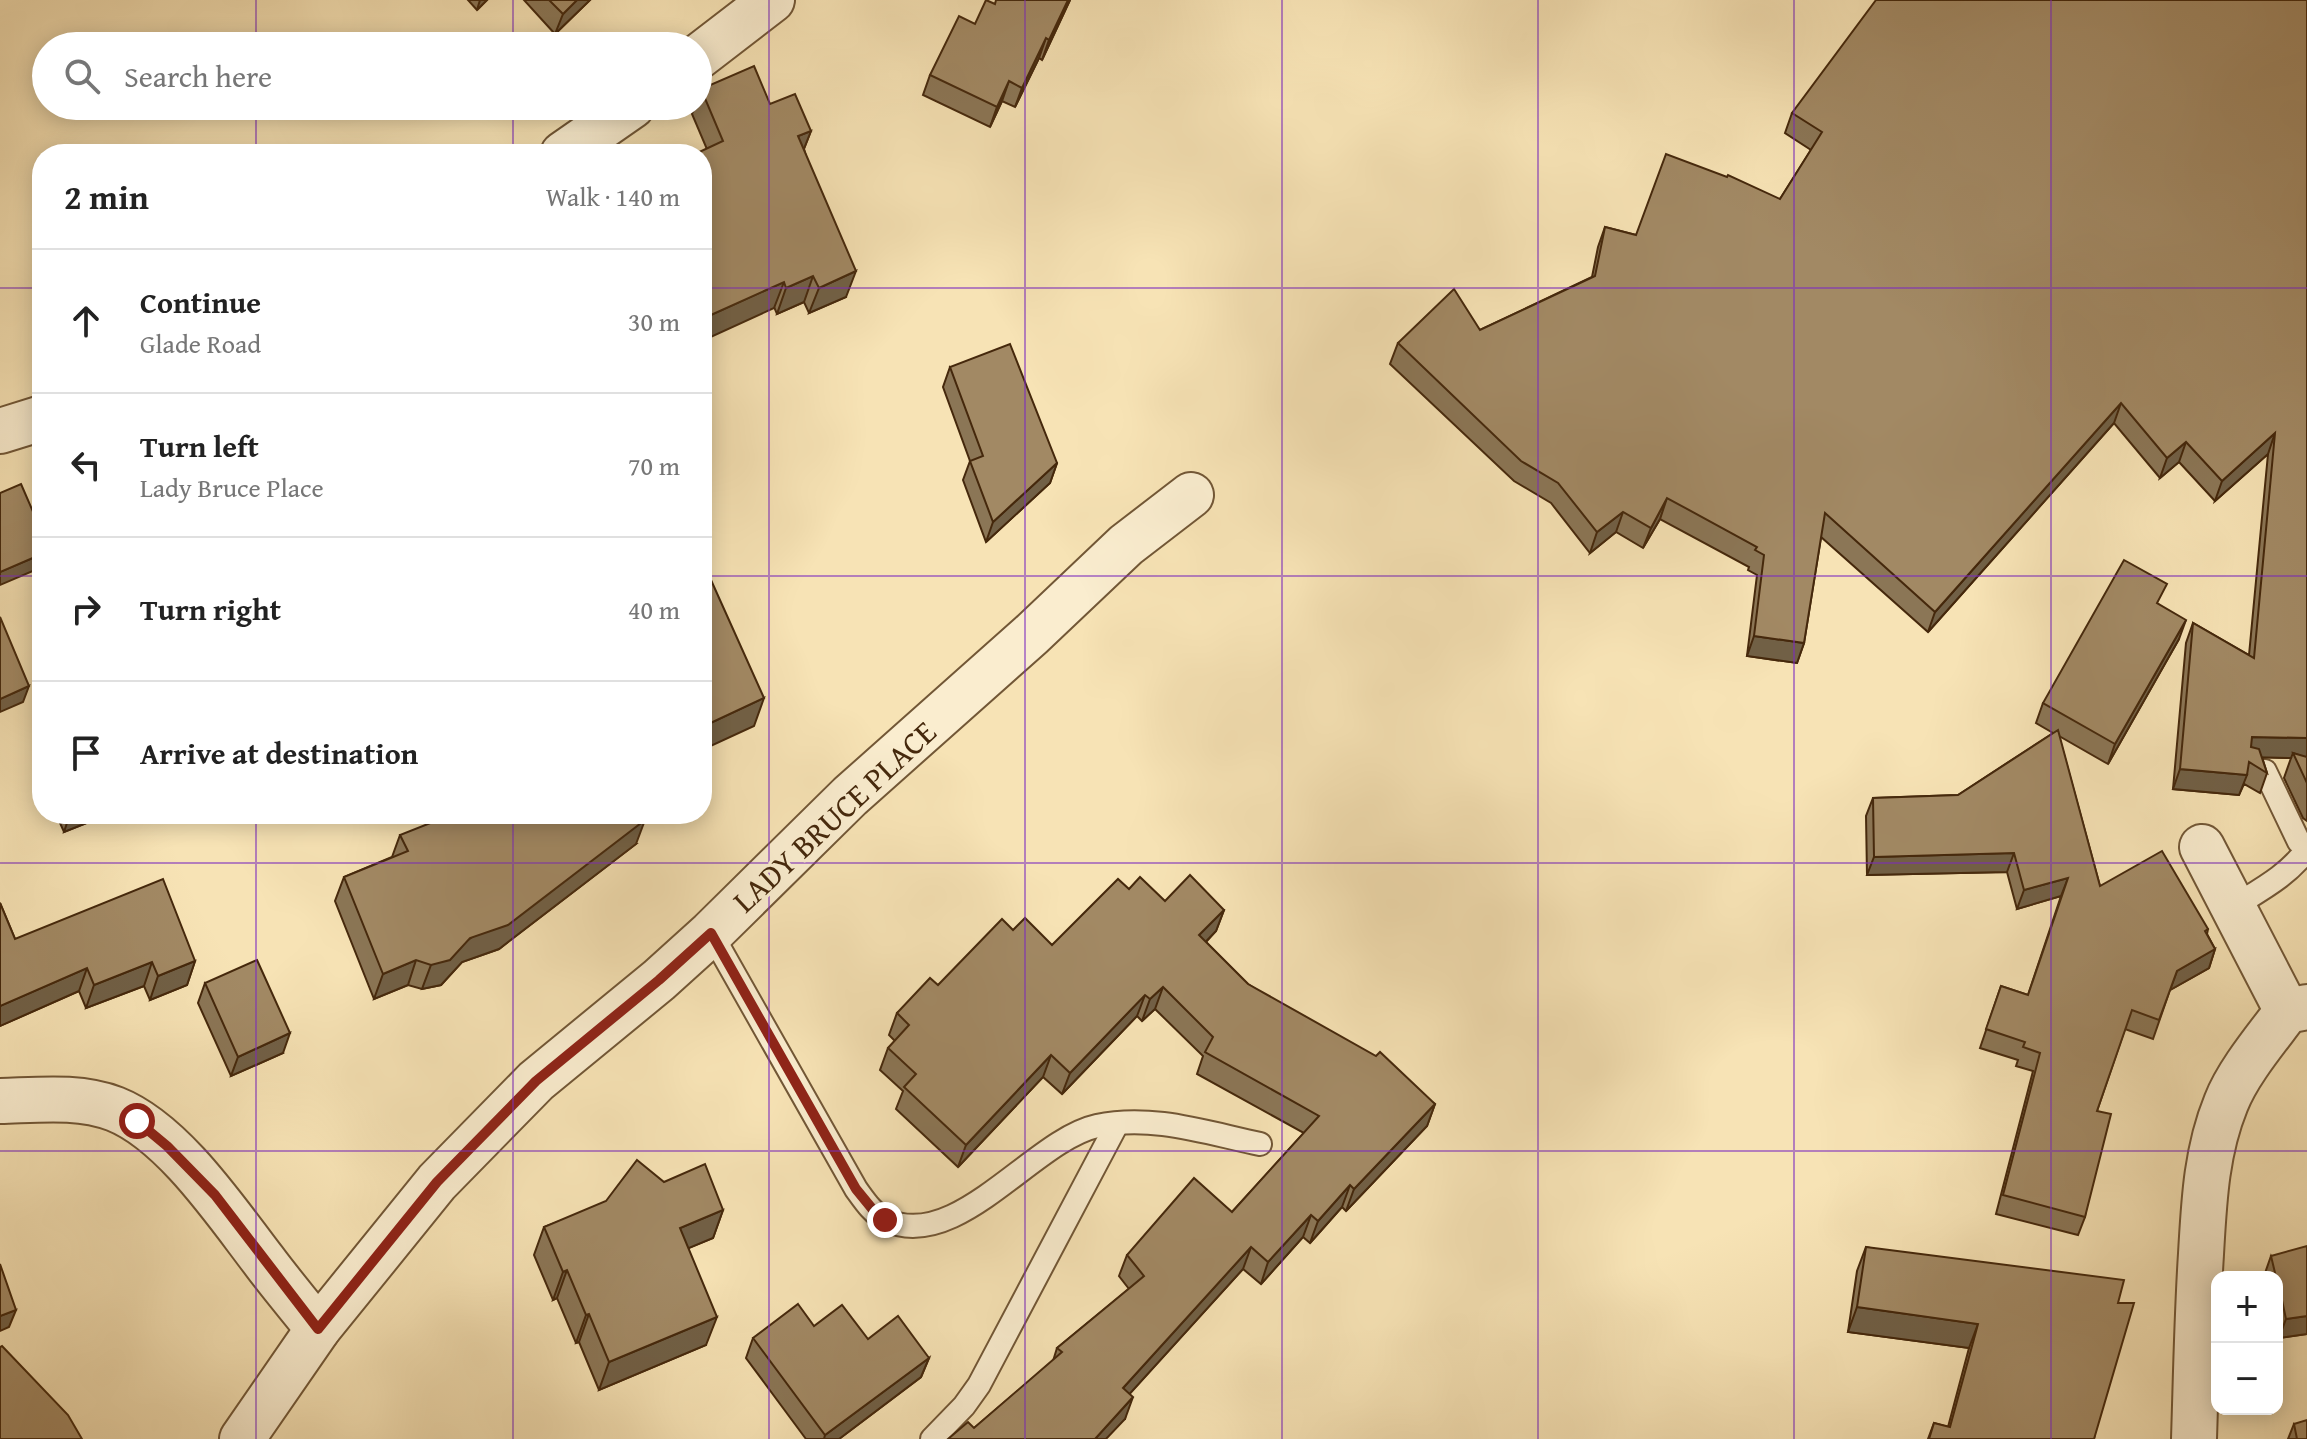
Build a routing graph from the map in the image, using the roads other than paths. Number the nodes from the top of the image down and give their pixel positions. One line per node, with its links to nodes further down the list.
1 (772, 0): 2 (street)
2 (712, 46)
3 (612, 120): 4 (street)
4 (577, 144)
5 (32, 421): 6 (street)
6 (0, 431)
7 (1191, 495): 12 (street, LADY BRUCE PLACE)
8 (2265, 771): 10 (lane)
9 (2202, 847): 11 (street)
10 (2307, 848): 11 (lane)
11 (2233, 907): 13 (street)
12 (711, 933): 15 (lane); 17 (street, LADY BRUCE PLACE)
13 (2297, 1009): 20 (street)
14 (0, 1101): 17 (street)
15 (1117, 1124): 16 (lane); 19 (lane)
16 (1260, 1144)
17 (318, 1329): 18 (street, LADY BRUCE PLACE)
18 (242, 1439)
19 (932, 1439)
20 (2194, 1439)

